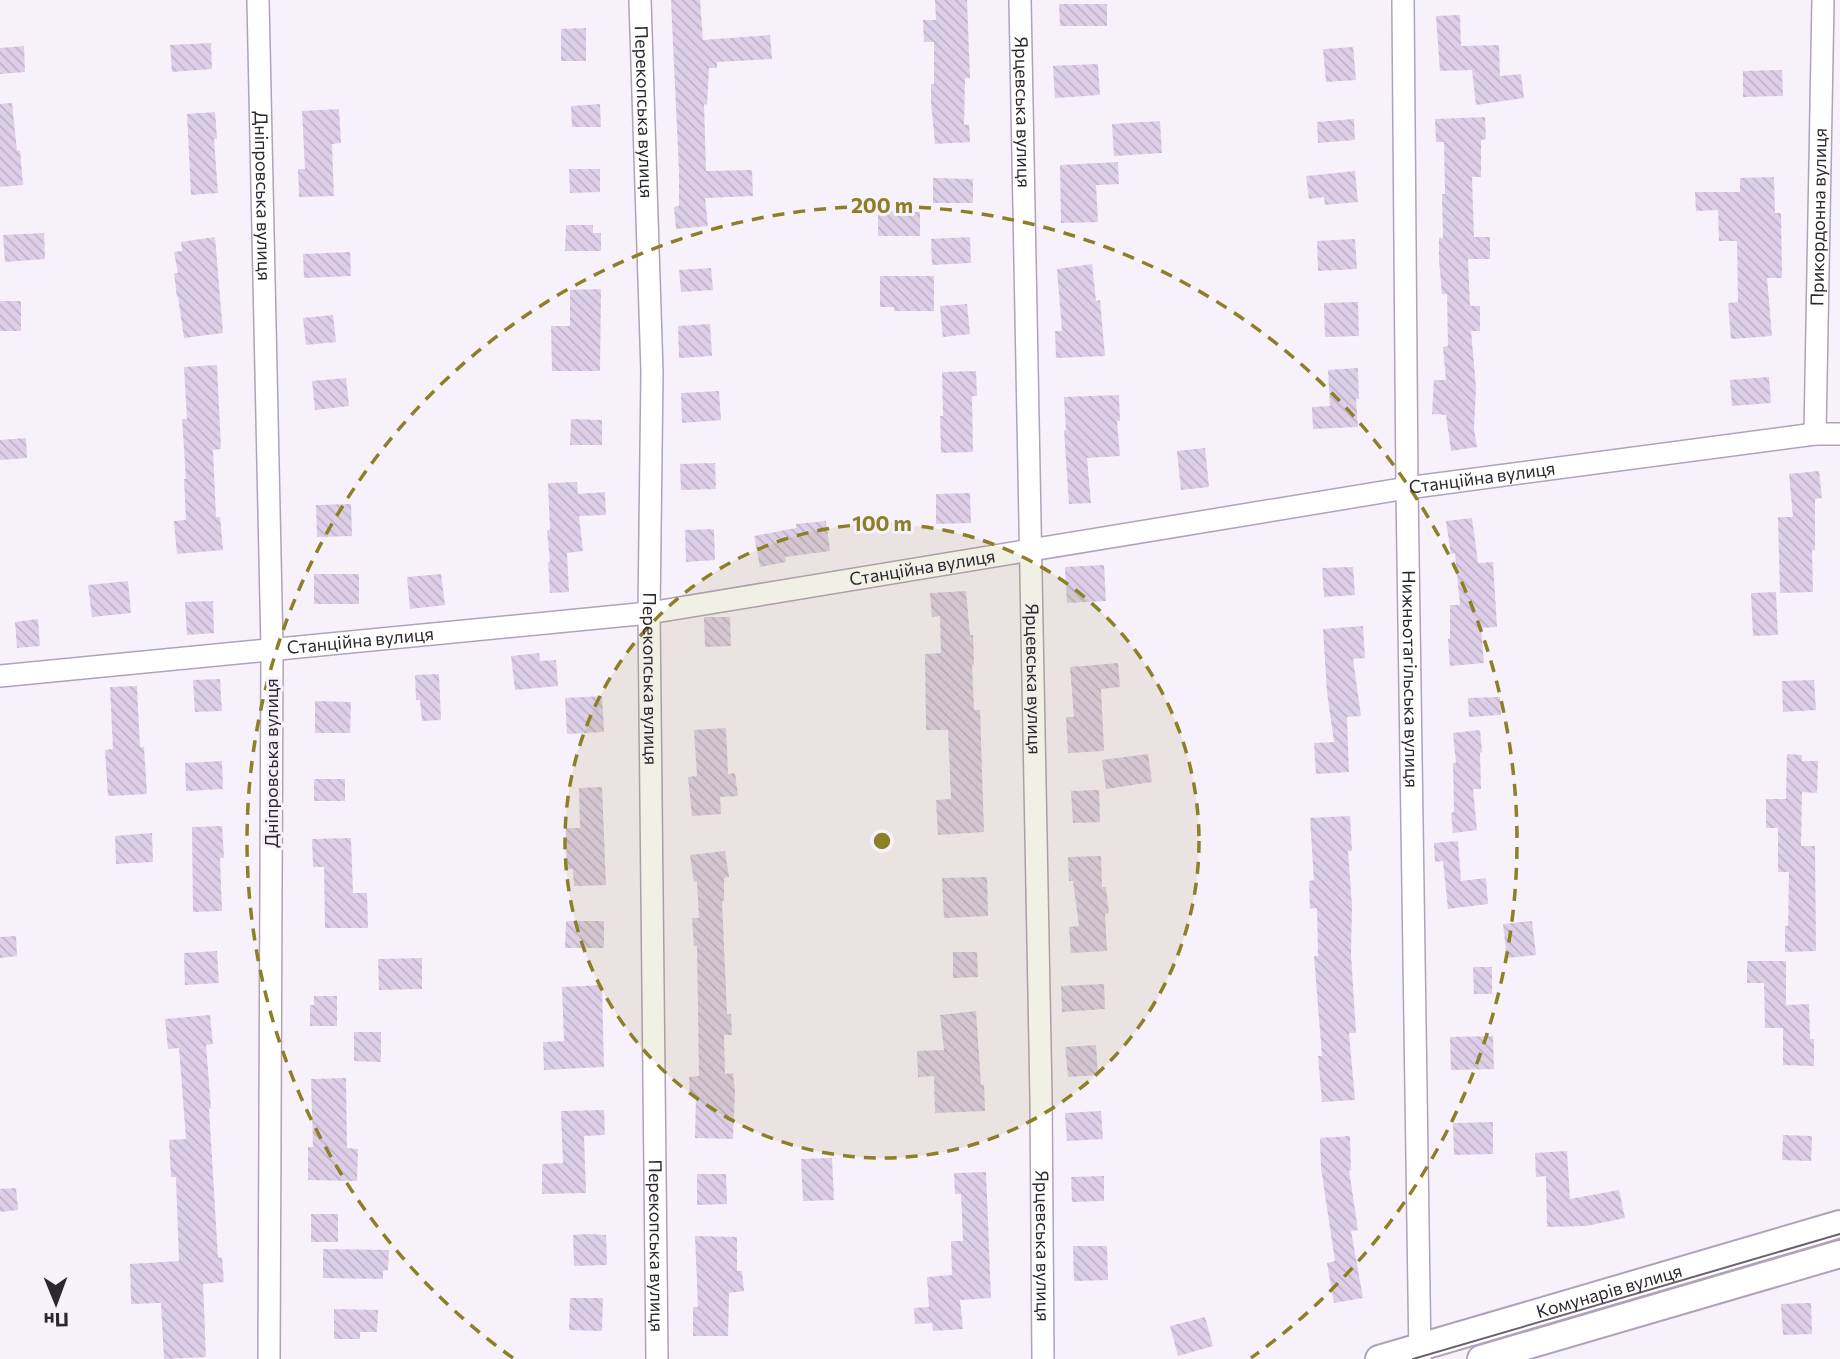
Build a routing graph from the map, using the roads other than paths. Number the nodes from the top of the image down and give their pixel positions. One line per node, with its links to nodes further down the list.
1 (258, 0): 11 (street, Дніпровська вулиця)
2 (640, 0): 10 (street, Перекопська вулиця)
3 (1020, 0): 9 (street, Ярцевська вулиця)
4 (1403, 0): 8 (street, Нижньотагільська вулиця)
5 (1823, 0): 6 (street, Прикордонна вулиця)
6 (1815, 434): 7 (street, Станційна вулиця); 8 (street, Станційна вулиця)
7 (1840, 434)
8 (1407, 488): 9 (street, Станційна вулиця); 15 (street, Нижньотагільська вулиця)
9 (1030, 551): 10 (street, Станційна вулиця); 18 (street, Ярцевська вулиця)
10 (649, 613): 11 (street, Станційна вулиця); 17 (street, Перекопська вулиця)
11 (272, 649): 12 (street, Станційна вулиця); 16 (street, Дніпровська вулиця)
12 (0, 676)
13 (1840, 1224): 15 (street, Комунарів вулиця)
14 (1840, 1254): 20 (street, Комунарів вулиця)
15 (1420, 1353): 19 (street, Комунарів вулиця)
16 (269, 1359)
17 (657, 1359)
18 (1043, 1359)
19 (1379, 1359)
20 (1481, 1359)

